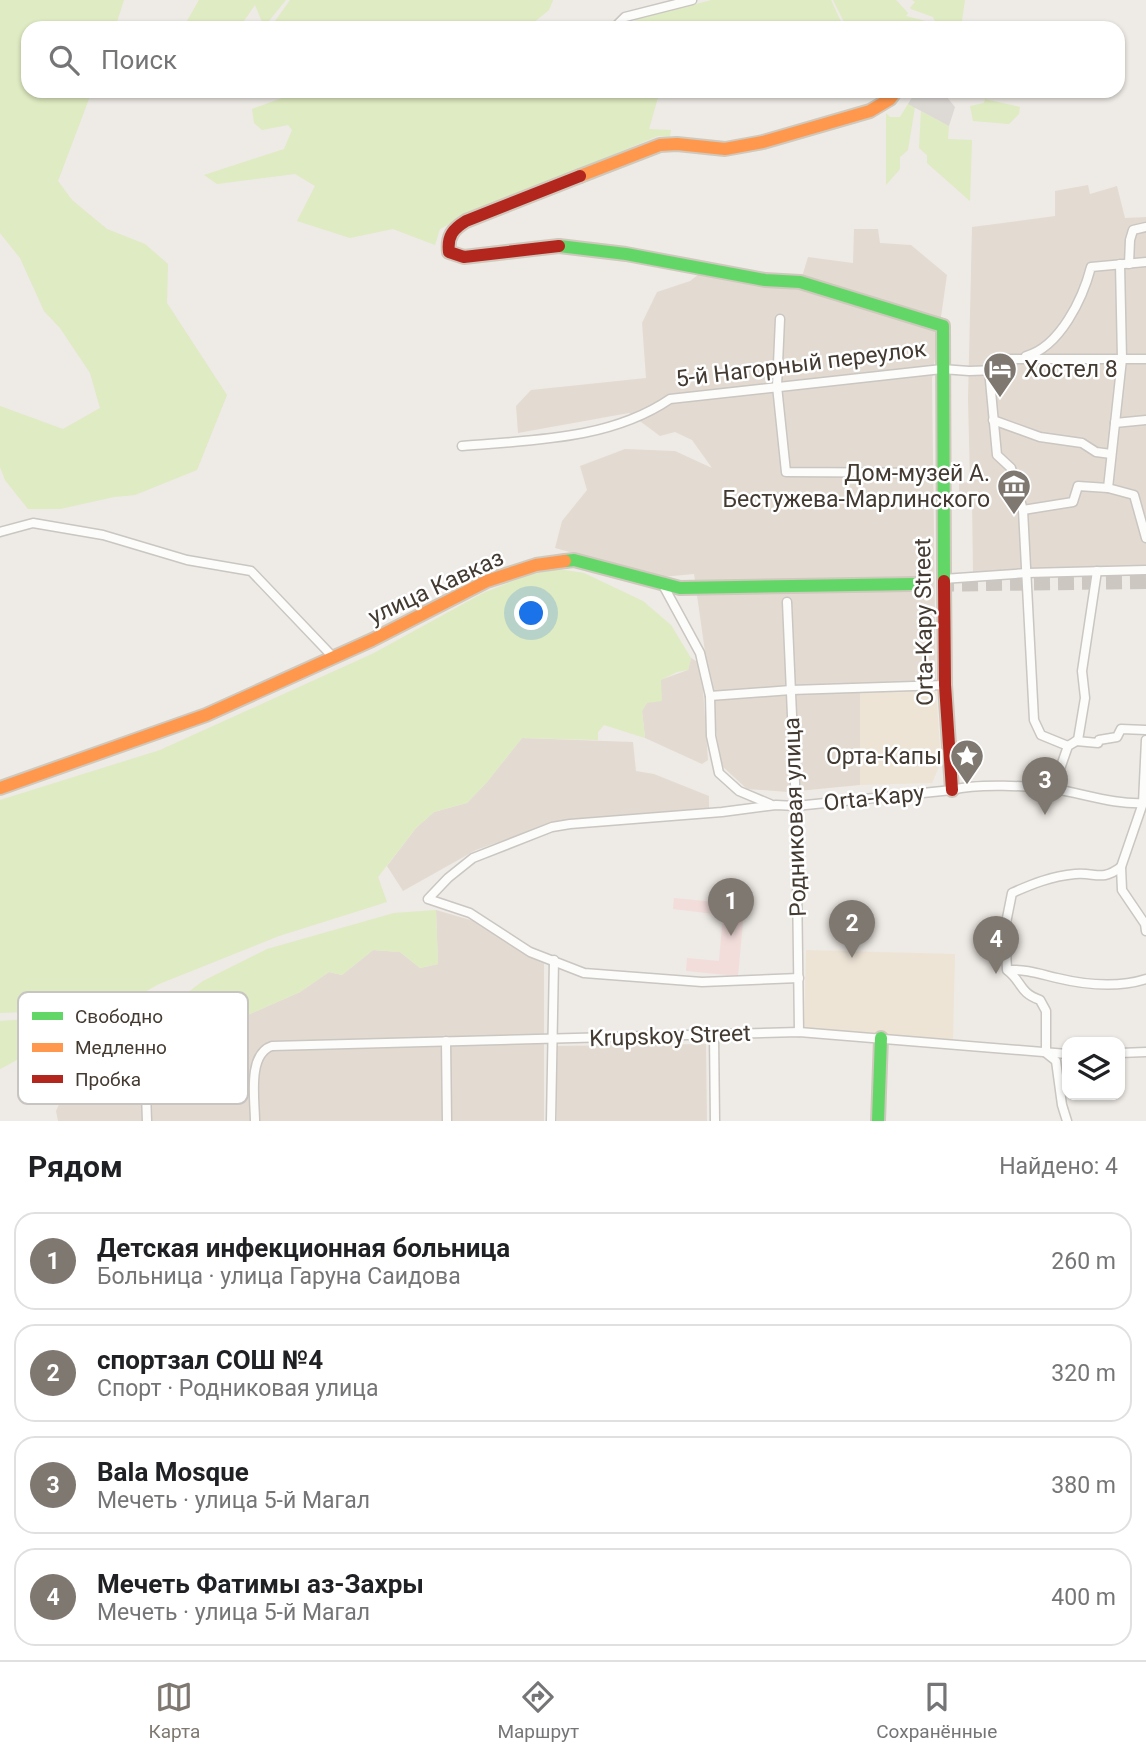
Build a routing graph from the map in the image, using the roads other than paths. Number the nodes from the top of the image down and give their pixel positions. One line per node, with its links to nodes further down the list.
1 (692, 0): 2 (street)
2 (621, 21)
3 (891, 98): 8 (main road, 5-й Нагорный переулок)
4 (1146, 227): 6 (street)
5 (1146, 262): 6 (street)
6 (1125, 264): 9 (street); 10 (street)
7 (780, 319): 14 (street)
8 (943, 326): 12 (main road, Orta-Kapy Street)
9 (1017, 359): 10 (street, 5-й Нагорный переулок); 13 (street, 5-й Нагорный переулок)
10 (1122, 359): 11 (street, 5-й Нагорный переулок); 17 (street)
11 (1146, 359)
12 (942, 369): 13 (street, 5-й Нагорный переулок); 14 (street, 5-й Нагорный переулок); 20 (main road, Orta-Kapy Street)
13 (989, 370): 15 (street)
14 (777, 386): 18 (street, 5-й Нагорный переулок); 20 (street)
15 (993, 420): 19 (street); 22 (street)
16 (1146, 420): 17 (street)
17 (1115, 423): 19 (street)
18 (462, 446)
19 (1111, 454): 21 (street)
20 (943, 473): 28 (main road, Orta-Kapy Street)
21 (1108, 488): 22 (street); 24 (street)
22 (1023, 510): 27 (street)
23 (0, 532): 32 (street)
24 (1146, 538)
25 (1146, 570): 26 (street)
26 (1097, 571): 27 (street); 38 (street)
27 (1027, 573): 28 (street); 38 (street)
28 (943, 579): 33 (main road, Orta-Kapy Street)
29 (663, 584): 30 (main road, улица Кавказ); 32 (main road, улица Кавказ); 35 (street)
30 (914, 584)
31 (787, 602): 34 (street, Родниковая улица)
32 (334, 658): 39 (main road, улица Кавказ)
33 (945, 685): 34 (street); 41 (main road, Orta-Kapy Street)
34 (791, 690): 35 (street); 44 (street, Родниковая улица)
35 (710, 696): 43 (street)
36 (1146, 730): 38 (street)
37 (1146, 740): 42 (street)
38 (1072, 743): 40 (street)
39 (0, 788)
40 (1054, 789): 41 (street, Orta-Kapy); 42 (street, Orta-Kapy)
41 (952, 790): 44 (street, Orta-Kapy)
42 (1144, 803): 45 (street); 46 (street)
43 (776, 805): 44 (street, Orta-Kapy); 48 (street)
44 (796, 806): 50 (street, Родниковая улица)
45 (1146, 813)
46 (1121, 867): 47 (street); 49 (street)
47 (1146, 931)
48 (554, 960): 50 (street); 55 (street)
49 (1007, 970): 51 (street); 58 (street)
50 (799, 978): 52 (street, Родниковая улица)
51 (1146, 979)
52 (800, 1032): 53 (street, Krupskoy Street); 54 (street, Krupskoy Street)
53 (713, 1035): 55 (street, Krupskoy Street); 64 (street)
54 (881, 1038): 58 (street, Krupskoy Street); 65 (main road)
55 (552, 1040): 56 (street, Krupskoy Street); 63 (street)
56 (446, 1041): 61 (street, Krupskoy Street); 62 (street)
57 (1146, 1052): 60 (street)
58 (1046, 1053): 59 (street, Krupskoy Street); 66 (street)
59 (1062, 1054)
60 (1125, 1054)
61 (256, 1121)
62 (447, 1121)
63 (551, 1121)
64 (715, 1121)
65 (878, 1121)
66 (1067, 1121)

